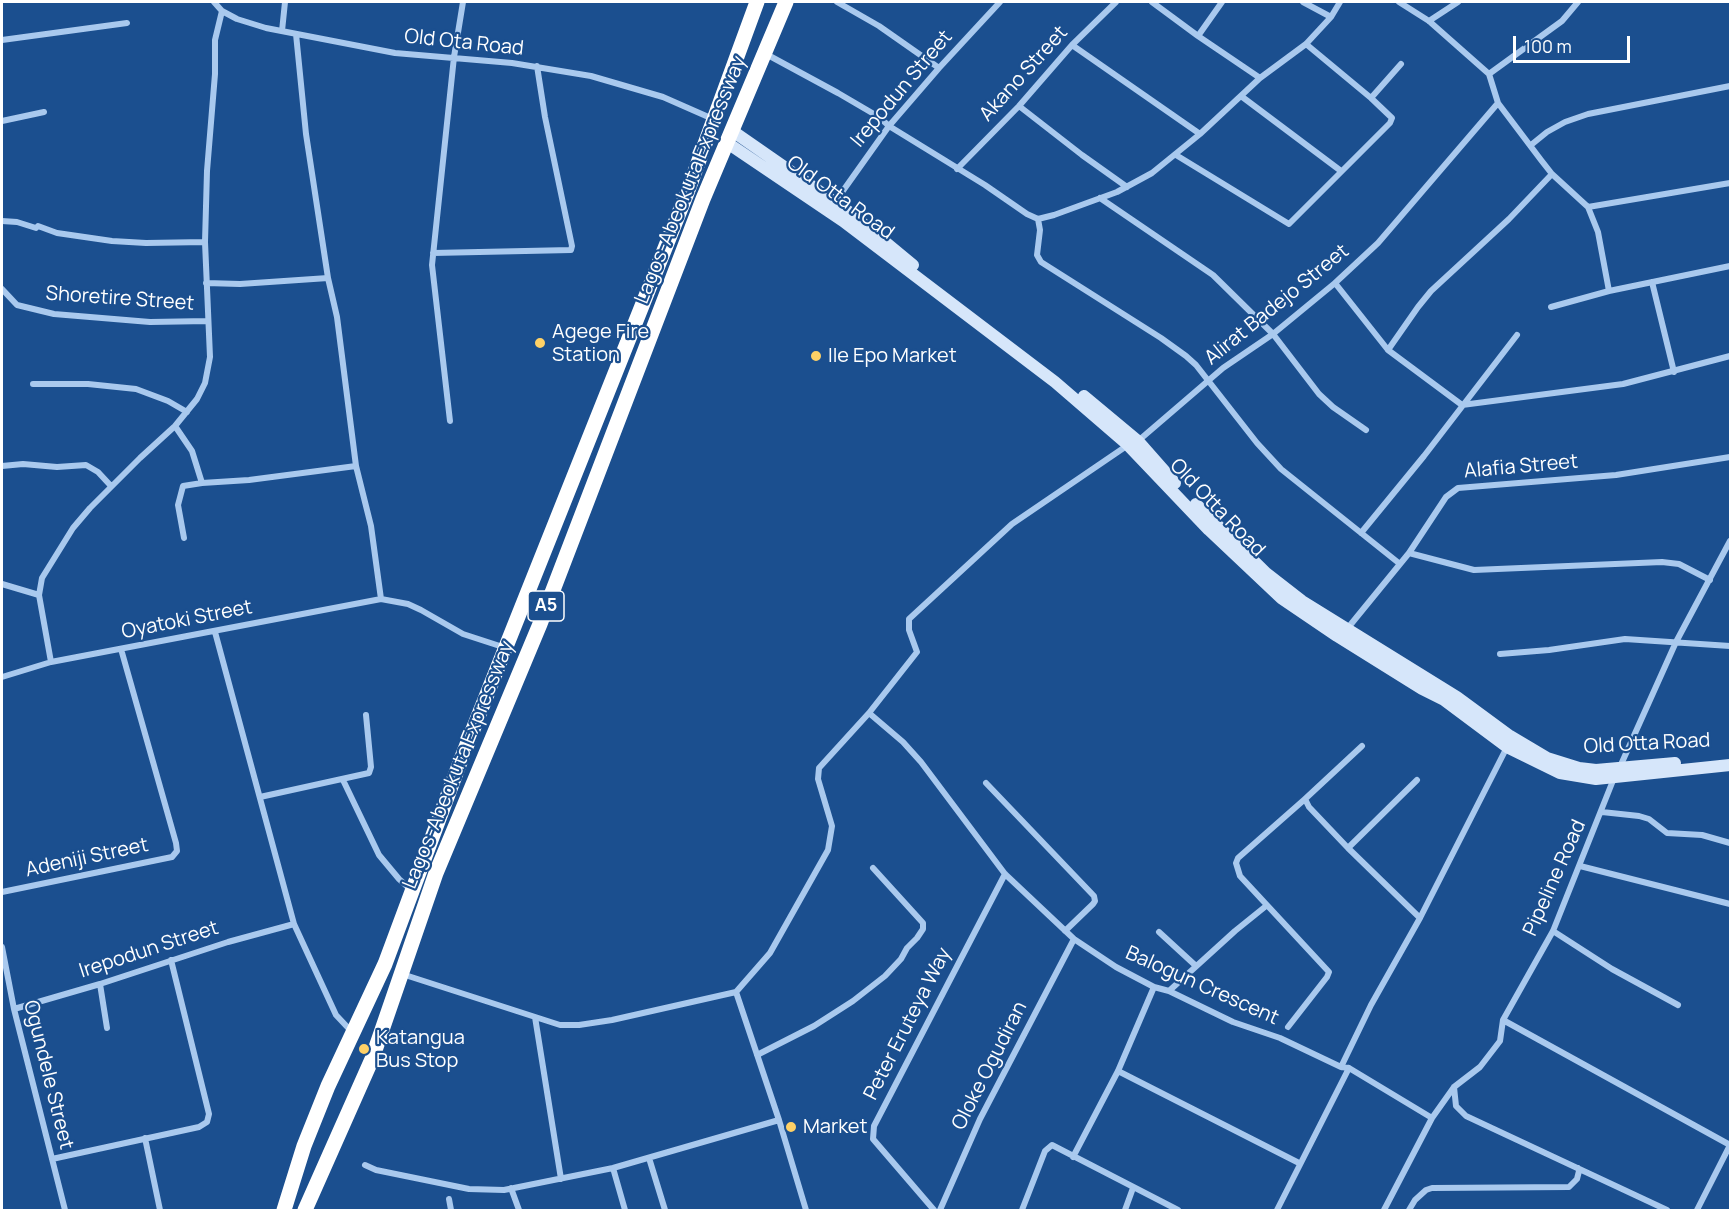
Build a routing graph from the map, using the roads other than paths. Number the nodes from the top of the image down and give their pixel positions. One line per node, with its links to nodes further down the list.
1 (214, 2): 16 (street, Old Ota Road)
2 (285, 2): 20 (street)
3 (463, 2): 27 (street)
4 (757, 2): 39 (highway, Lagos-Abeokuta Expressway / A5)
5 (786, 2): 26 (highway, Lagos-Abeokuta Expressway / A5)
6 (837, 2): 30 (street)
7 (1116, 2): 25 (street, Akano Street)
8 (1152, 2): 22 (street)
9 (1222, 2): 22 (street)
10 (1303, 2): 17 (street)
11 (1340, 2): 17 (street)
12 (1400, 2): 18 (street)
13 (1458, 2): 18 (street)
14 (1578, 2): 31 (street)
15 (995, 3): 30 (street, Irepodun Street)
16 (222, 11): 20 (street, Old Ota Road); 56 (street)
17 (1331, 17): 24 (street)
18 (1429, 21): 31 (street)
19 (127, 23): 23 (street)
20 (282, 31): 21 (street, Old Ota Road)
21 (296, 34): 27 (street, Old Ota Road); 59 (street)
22 (1198, 36): 32 (street)
23 (2, 40)
24 (1306, 44): 32 (street); 35 (street)
25 (1072, 45): 37 (street, Akano Street); 42 (street)
26 (765, 54): 41 (street); 43 (highway, Lagos-Abeokuta Expressway / A5)
27 (454, 57): 29 (street, Old Ota Road); 57 (street)
28 (1401, 64): 35 (street)
29 (537, 66): 39 (street, Old Ota Road); 57 (street)
30 (939, 68): 41 (street, Irepodun Street)
31 (1489, 74): 36 (street)
32 (1260, 78): 34 (street)
33 (1731, 86): 44 (street)
34 (1241, 96): 42 (street); 47 (street)
35 (1371, 98): 47 (street)
36 (1498, 103): 44 (street); 62 (street, Alirat Badejo Street)
37 (1019, 106): 46 (street, Akano Street); 50 (street)
38 (44, 112): 40 (street)
39 (713, 119): 98 (highway, Lagos-Abeokuta Expressway / A5)
40 (2, 122)
41 (889, 126): 46 (street); 52 (street, Irepodun Street)
42 (1200, 134): 45 (street)
43 (728, 136): 52 (main road); 79 (main road, Old Otta Road); 134 (highway, Lagos-Abeokuta Expressway / A5)
44 (1531, 145): 48 (street)
45 (1176, 155): 47 (street); 50 (street)
46 (957, 169): 54 (street)
47 (1341, 171)
48 (1552, 174): 53 (street); 69 (street)
49 (1731, 183): 53 (street)
50 (1127, 187): 51 (street)
51 (1100, 198): 54 (street); 67 (street)
52 (835, 202): 79 (main road)
53 (1588, 207): 64 (street)
54 (1038, 219): 72 (street)
55 (2, 221): 56 (street)
56 (205, 242): 61 (street)
57 (434, 253): 76 (street)
58 (1731, 266): 60 (street)
59 (328, 278): 61 (street); 82 (street)
60 (1652, 282): 64 (street); 71 (street)
61 (206, 283): 66 (street)
62 (1335, 283): 67 (street, Alirat Badejo Street); 69 (street)
63 (2, 289): 66 (street, Shoretire Street)
64 (1609, 291): 65 (street)
65 (1551, 307)
66 (208, 321): 75 (street)
67 (1273, 334): 72 (street, Alirat Badejo Street); 78 (street)
68 (1517, 335): 74 (street)
69 (1388, 350): 74 (street)
70 (1731, 356): 71 (street)
71 (1674, 372): 74 (street)
72 (1208, 382): 79 (street, Alirat Badejo Street); 85 (street)
73 (33, 384): 75 (street)
74 (1462, 405): 85 (street)
75 (187, 412): 77 (street)
76 (450, 421)
77 (175, 426): 83 (street); 84 (street)
78 (1366, 430)
79 (1133, 443): 94 (main road, Old Otta Road); 103 (street, Alirat Badejo Street); 106 (main road, Old Otta Road)
80 (1731, 457): 88 (street, Alafia Street)
81 (2, 466): 84 (street)
82 (356, 466): 83 (street); 93 (street)
83 (202, 483): 86 (street)
84 (111, 486): 92 (street)
85 (1361, 533): 89 (street)
86 (184, 538)
87 (1731, 540): 90 (street, Pipeline Road)
88 (1409, 553): 89 (street, Alafia Street); 90 (street)
89 (1400, 564): 94 (street, Alafia Street)
90 (1710, 580): 96 (street, Pipeline Road)
91 (2, 584): 92 (street)
92 (39, 595): 101 (street)
93 (381, 599): 95 (street, Oyatoki Street); 98 (street)
94 (1346, 630): 109 (main road, Old Otta Road)
95 (215, 632): 99 (street, Oyatoki Street); 113 (street)
96 (1676, 642): 97 (street); 100 (street); 109 (street, Pipeline Road)
97 (1731, 646)
98 (507, 648): 122 (highway, Lagos-Abeokuta Expressway / A5)
99 (121, 649): 101 (street, Oyatoki Street); 121 (street, Adeniji Street)
100 (1500, 654)
101 (51, 662): 102 (street, Oyatoki Street)
102 (2, 677)
103 (868, 713): 120 (street, Balogun Crescent); 138 (street)
104 (366, 715): 110 (street)
105 (1362, 746): 114 (street)
106 (1507, 747): 109 (main road, Old Otta Road); 125 (street)
107 (1731, 758): 109 (main road, Old Otta Road)
108 (1731, 765): 109 (main road, Old Otta Road)
109 (1617, 773): 115 (street, Pipeline Road)
110 (343, 780): 113 (street); 122 (street)
111 (1417, 780): 117 (street)
112 (986, 783): 128 (street)
113 (260, 797): 126 (street)
114 (1305, 799): 117 (street); 124 (street)
115 (1602, 812): 116 (street); 118 (street, Pipeline Road)
116 (1731, 843)
117 (1348, 848): 125 (street)
118 (1580, 866): 123 (street); 127 (street, Pipeline Road)
119 (873, 868): 146 (street)
120 (1005, 874): 128 (street, Balogun Crescent); 173 (street, Peter Eruteya Way)
121 (2, 892)
122 (412, 892): 145 (highway, Lagos-Abeokuta Expressway / A5)
123 (1731, 904)
124 (1266, 906): 133 (street); 143 (street)
125 (1420, 918): 147 (street)
126 (294, 924): 132 (street, Irepodun Street); 145 (street)
127 (1553, 930): 139 (street); 142 (street, Pipeline Road)
128 (1065, 931): 130 (street, Balogun Crescent)
129 (1159, 932): 133 (street)
130 (1074, 939): 136 (street, Balogun Crescent); 174 (street, Oloke Ogudiran)
131 (2, 947): 140 (street, Ogundele Street)
132 (171, 960): 135 (street, Irepodun Street); 152 (street)
133 (1196, 966): 137 (street)
134 (401, 974): 141 (street); 167 (highway, Lagos-Abeokuta Expressway / A5)
135 (100, 984): 140 (street, Irepodun Street); 144 (street)
136 (1154, 987): 137 (street, Balogun Crescent); 148 (street)
137 (1169, 991): 147 (street, Balogun Crescent)
138 (736, 992): 141 (street); 146 (street)
139 (1678, 1005)
140 (14, 1008): 155 (street, Ogundele Street)
141 (535, 1017): 160 (street)
142 (1503, 1020): 149 (street, Pipeline Road); 182 (street)
143 (1288, 1027)
144 (107, 1028)
145 (353, 1033): 166 (highway, Lagos-Abeokuta Expressway / A5)
146 (757, 1055): 151 (street)
147 (1345, 1067): 150 (street, Balogun Crescent); 156 (street)
148 (1118, 1071): 153 (street); 156 (street)
149 (1454, 1087): 150 (street, Pipeline Road); 159 (street)
150 (1432, 1118): 179 (street, Pipeline Road)
151 (779, 1120): 154 (street); 172 (street)
152 (145, 1138): 155 (street); 165 (street)
153 (1073, 1157): 162 (street); 175 (street)
154 (649, 1158): 158 (street); 171 (street)
155 (52, 1159): 164 (street, Ogundele Street)
156 (1299, 1163): 178 (street)
157 (365, 1165): 161 (street)
158 (613, 1168): 160 (street); 170 (street)
159 (1578, 1168): 180 (street); 181 (street)
160 (561, 1179): 161 (street)
161 (512, 1188): 169 (street)
162 (1133, 1188): 176 (street); 177 (street)
163 (449, 1199): 168 (street)
164 (65, 1210)
165 (160, 1210)
166 (285, 1210)
167 (305, 1210)
168 (451, 1210)
169 (519, 1210)
170 (625, 1210)
171 (665, 1210)
172 (806, 1210)
173 (934, 1210)
174 (940, 1210)
175 (1022, 1210)
176 (1125, 1210)
177 (1178, 1210)
178 (1277, 1210)
179 (1384, 1210)
180 (1409, 1210)
181 (1667, 1210)
182 (1697, 1210)

